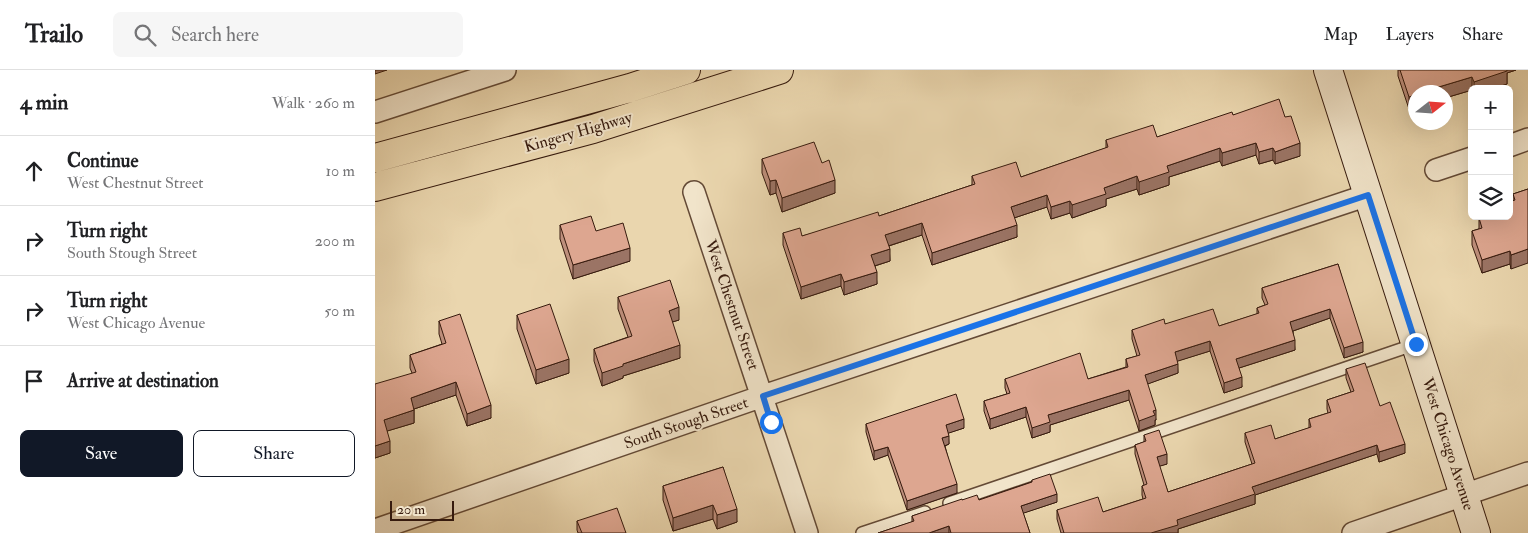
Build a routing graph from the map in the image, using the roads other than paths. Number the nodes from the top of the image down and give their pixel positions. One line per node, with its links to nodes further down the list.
1 (505, 70): 5 (street)
2 (686, 70): 8 (highway, Kingery Highway)
3 (779, 70): 11 (highway, Kingery Highway)
4 (1328, 70): 13 (main road, West Chicago Avenue)
5 (375, 112)
6 (1528, 139): 7 (street)
7 (1513, 145)
8 (375, 158)
9 (1468, 159): 10 (street)
10 (1436, 170)
11 (375, 187)
12 (694, 192): 15 (street, West Chestnut Street)
13 (1368, 195): 14 (main road, West Chicago Avenue); 15 (street, South Stough Street)
14 (1416, 344): 17 (main road, West Chicago Avenue); 20 (lane)
15 (763, 396): 18 (street, South Stough Street); 19 (street, West Chestnut Street)
16 (1528, 473): 17 (street)
17 (1464, 494): 21 (street); 22 (main road, West Chicago Avenue)
18 (375, 530)
19 (807, 533)
20 (863, 533)
21 (1353, 533)
22 (1477, 533)

